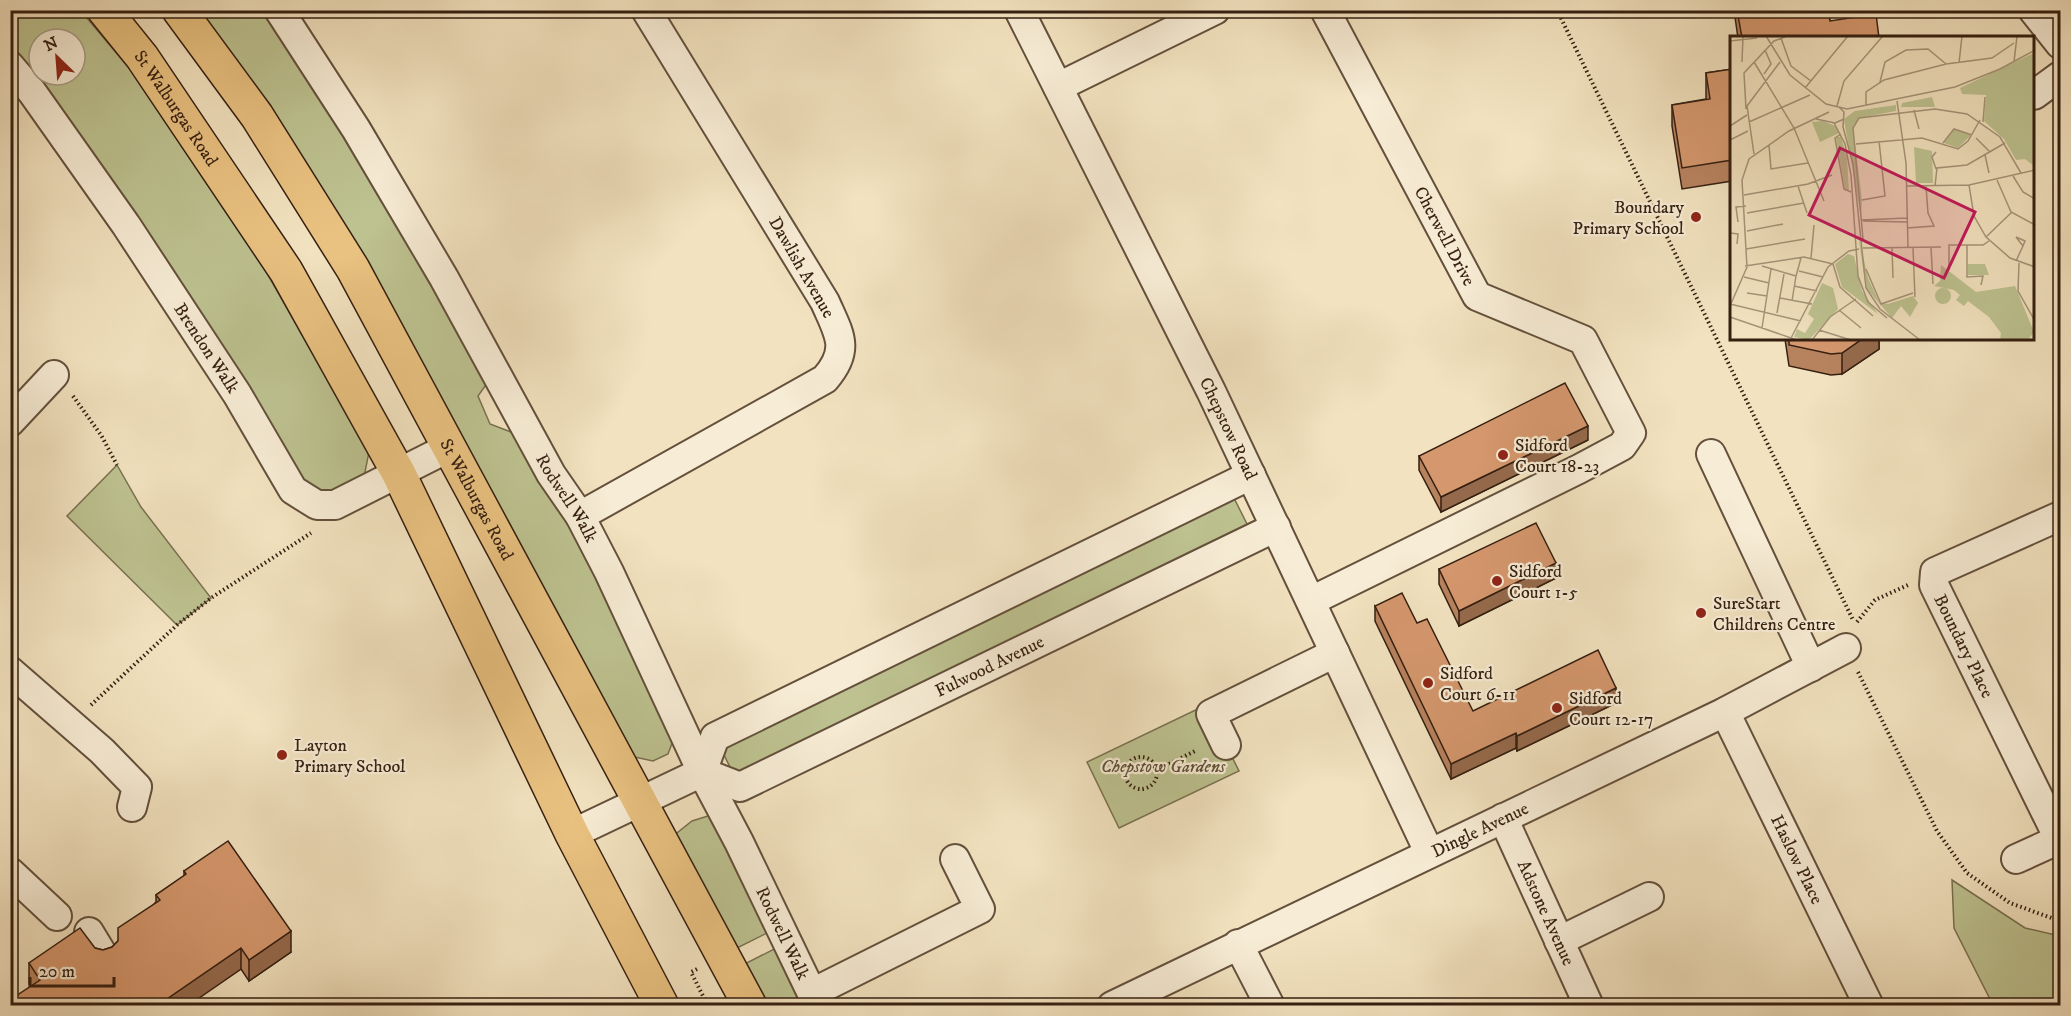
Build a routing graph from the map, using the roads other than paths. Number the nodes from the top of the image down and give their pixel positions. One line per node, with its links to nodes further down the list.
1 (104, 10): 18 (main road, St Walburgas Road)
2 (179, 10): 16 (main road, St Walburgas Road)
3 (279, 10): 20 (street, Rodwell Walk)
4 (646, 10): 20 (street, Dawlish Avenue)
5 (1018, 10): 12 (street, Chepstow Road)
6 (1215, 10): 12 (street)
7 (1325, 10): 23 (street, Cherwell Drive)
8 (2033, 10): 9 (street)
9 (2061, 44)
10 (10, 66): 18 (street, Brendon Walk)
11 (2061, 76): 13 (street)
12 (1058, 87): 19 (street, Chepstow Road)
13 (2035, 94)
14 (54, 375): 15 (street)
15 (10, 422)
16 (450, 447): 18 (street); 31 (main road, St Walburgas Road)
17 (1711, 454): 26 (street)
18 (399, 474): 34 (main road, St Walburgas Road)
19 (1251, 475): 22 (street, Chepstow Road); 30 (street)
20 (580, 516): 30 (street, Rodwell Walk)
21 (2061, 516): 35 (street, Boundary Place)
22 (1276, 527): 23 (street, Chepstow Road); 30 (street, Fulwood Avenue)
23 (1311, 601): 25 (street, Chepstow Road)
24 (1846, 648): 26 (street, Dingle Avenue)
25 (1335, 652): 29 (street); 36 (street, Chepstow Road)
26 (1811, 667): 28 (street, Dingle Avenue)
27 (10, 671): 32 (street)
28 (1725, 712): 33 (street, Dingle Avenue); 50 (street, Haslow Place)
29 (1224, 741)
30 (702, 772): 31 (street); 44 (street, Rodwell Walk)
31 (639, 801): 34 (street); 46 (main road, St Walburgas Road)
32 (132, 807)
33 (1503, 818): 36 (street, Dingle Avenue); 42 (street, Adstone Avenue)
34 (572, 834): 45 (main road, St Walburgas Road)
35 (2060, 840): 38 (street, Boundary Place)
36 (1429, 852): 43 (street, Dingle Avenue)
37 (955, 859): 44 (street)
38 (2016, 859)
39 (10, 872): 41 (street)
40 (1649, 897): 42 (street)
41 (57, 916)
42 (1559, 941): 49 (street, Adstone Avenue)
43 (1238, 944): 47 (street, Dingle Avenue); 48 (street)
44 (815, 999)
45 (662, 1005)
46 (750, 1005)
47 (1112, 1005)
48 (1270, 1005)
49 (1589, 1005)
50 (1869, 1005)

